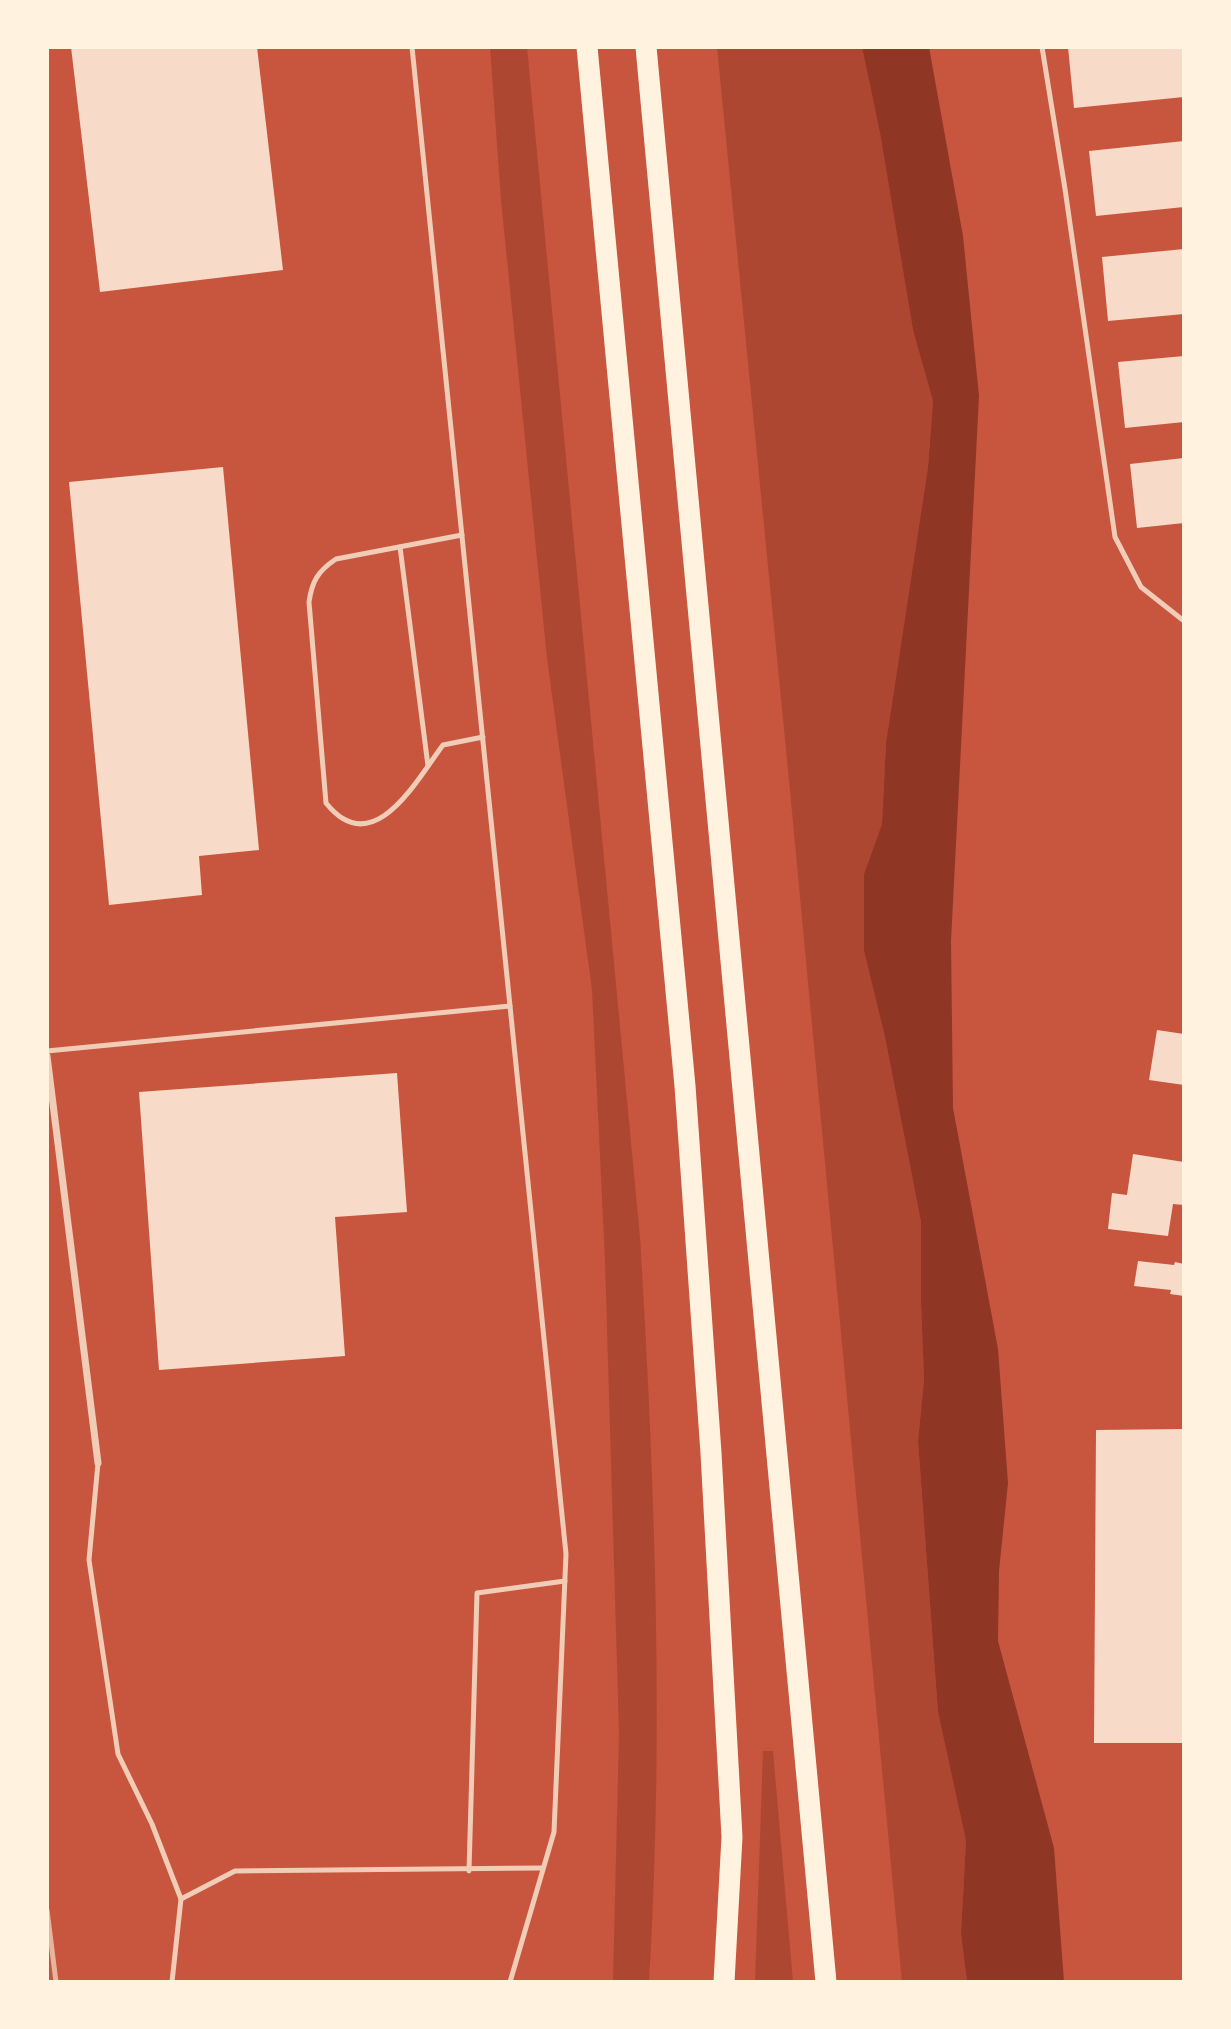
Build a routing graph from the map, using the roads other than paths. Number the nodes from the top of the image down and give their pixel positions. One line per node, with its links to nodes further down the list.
1 (412, 47): 5 (lane)
2 (587, 47): 19 (highway)
3 (646, 47): 20 (highway)
4 (1042, 47): 7 (lane)
5 (462, 535): 6 (lane); 8 (lane)
6 (400, 547): 9 (lane); 9 (lane)
7 (1184, 621)
8 (483, 737): 9 (lane); 10 (lane)
9 (428, 766)
10 (510, 1006): 11 (lane); 13 (lane)
11 (47, 1054): 12 (street)
12 (98, 1463): 16 (lane)
13 (565, 1581): 14 (lane); 15 (lane)
14 (542, 1868): 15 (lane); 18 (lane)
15 (469, 1871): 16 (lane)
16 (181, 1899): 17 (lane)
17 (172, 1982)
18 (510, 1982)
19 (724, 1982)
20 (826, 1982)

